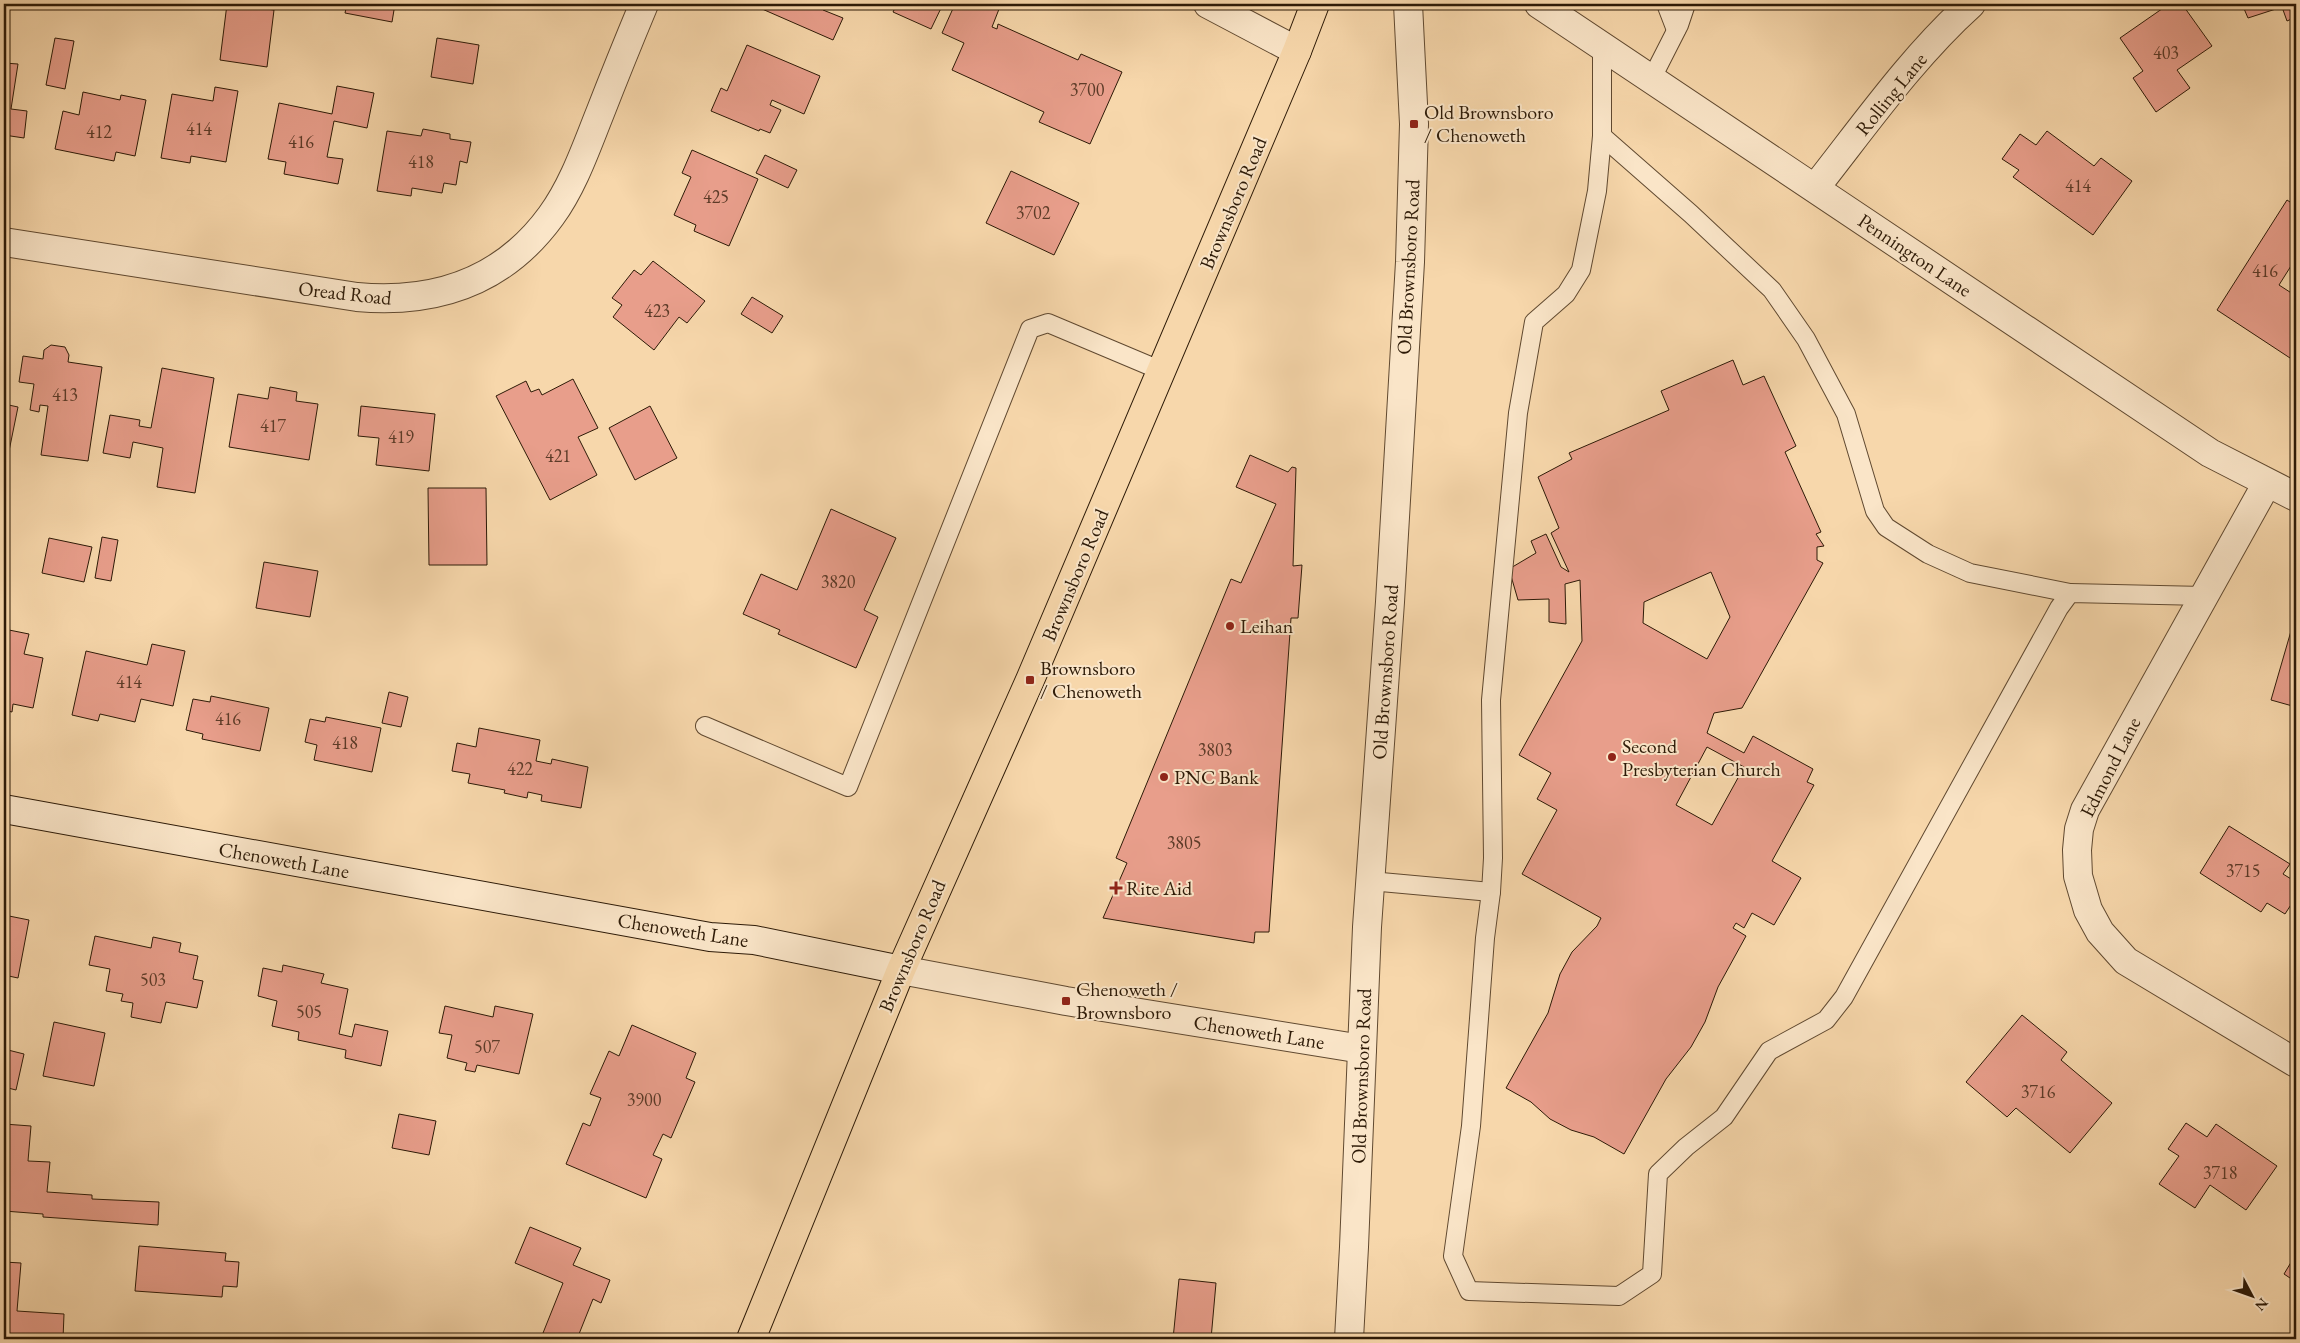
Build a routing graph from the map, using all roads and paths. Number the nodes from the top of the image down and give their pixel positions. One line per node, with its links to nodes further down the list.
1 (644, 4): 15 (street, Oread Road)
2 (1208, 4): 11 (street)
3 (1315, 4): 11 (main road, Brownsboro Road)
4 (1408, 4): 23 (street, Old Brownsboro Road)
5 (1539, 4): 10 (street, Pennington Lane)
6 (1666, 4): 9 (lane)
7 (1686, 4): 9 (lane)
8 (1972, 4): 14 (street, Rolling Lane)
9 (1676, 30): 12 (lane)
10 (1602, 44): 12 (street, Pennington Lane); 13 (lane)
11 (1297, 51): 16 (main road, Brownsboro Road)
12 (1652, 78): 14 (street, Pennington Lane)
13 (1602, 136): 19 (lane); 24 (lane)
14 (1815, 188): 17 (street, Pennington Lane)
15 (4, 242)
16 (1162, 371): 21 (lane); 25 (main road, Brownsboro Road)
17 (2267, 483): 18 (street, Pennington Lane); 20 (street, Edmond Lane)
18 (2296, 497)
19 (2070, 593): 20 (lane); 24 (lane)
20 (2204, 596): 27 (street, Edmond Lane)
21 (704, 726)
22 (4, 809): 25 (street, Chenoweth Lane)
23 (1370, 881): 24 (lane); 26 (street, Old Brownsboro Road)
24 (1491, 892)
25 (901, 970): 26 (street, Chenoweth Lane); 28 (main road, Brownsboro Road)
26 (1362, 1049): 29 (street, Old Brownsboro Road)
27 (2296, 1064)
28 (751, 1339)
29 (1349, 1339)

